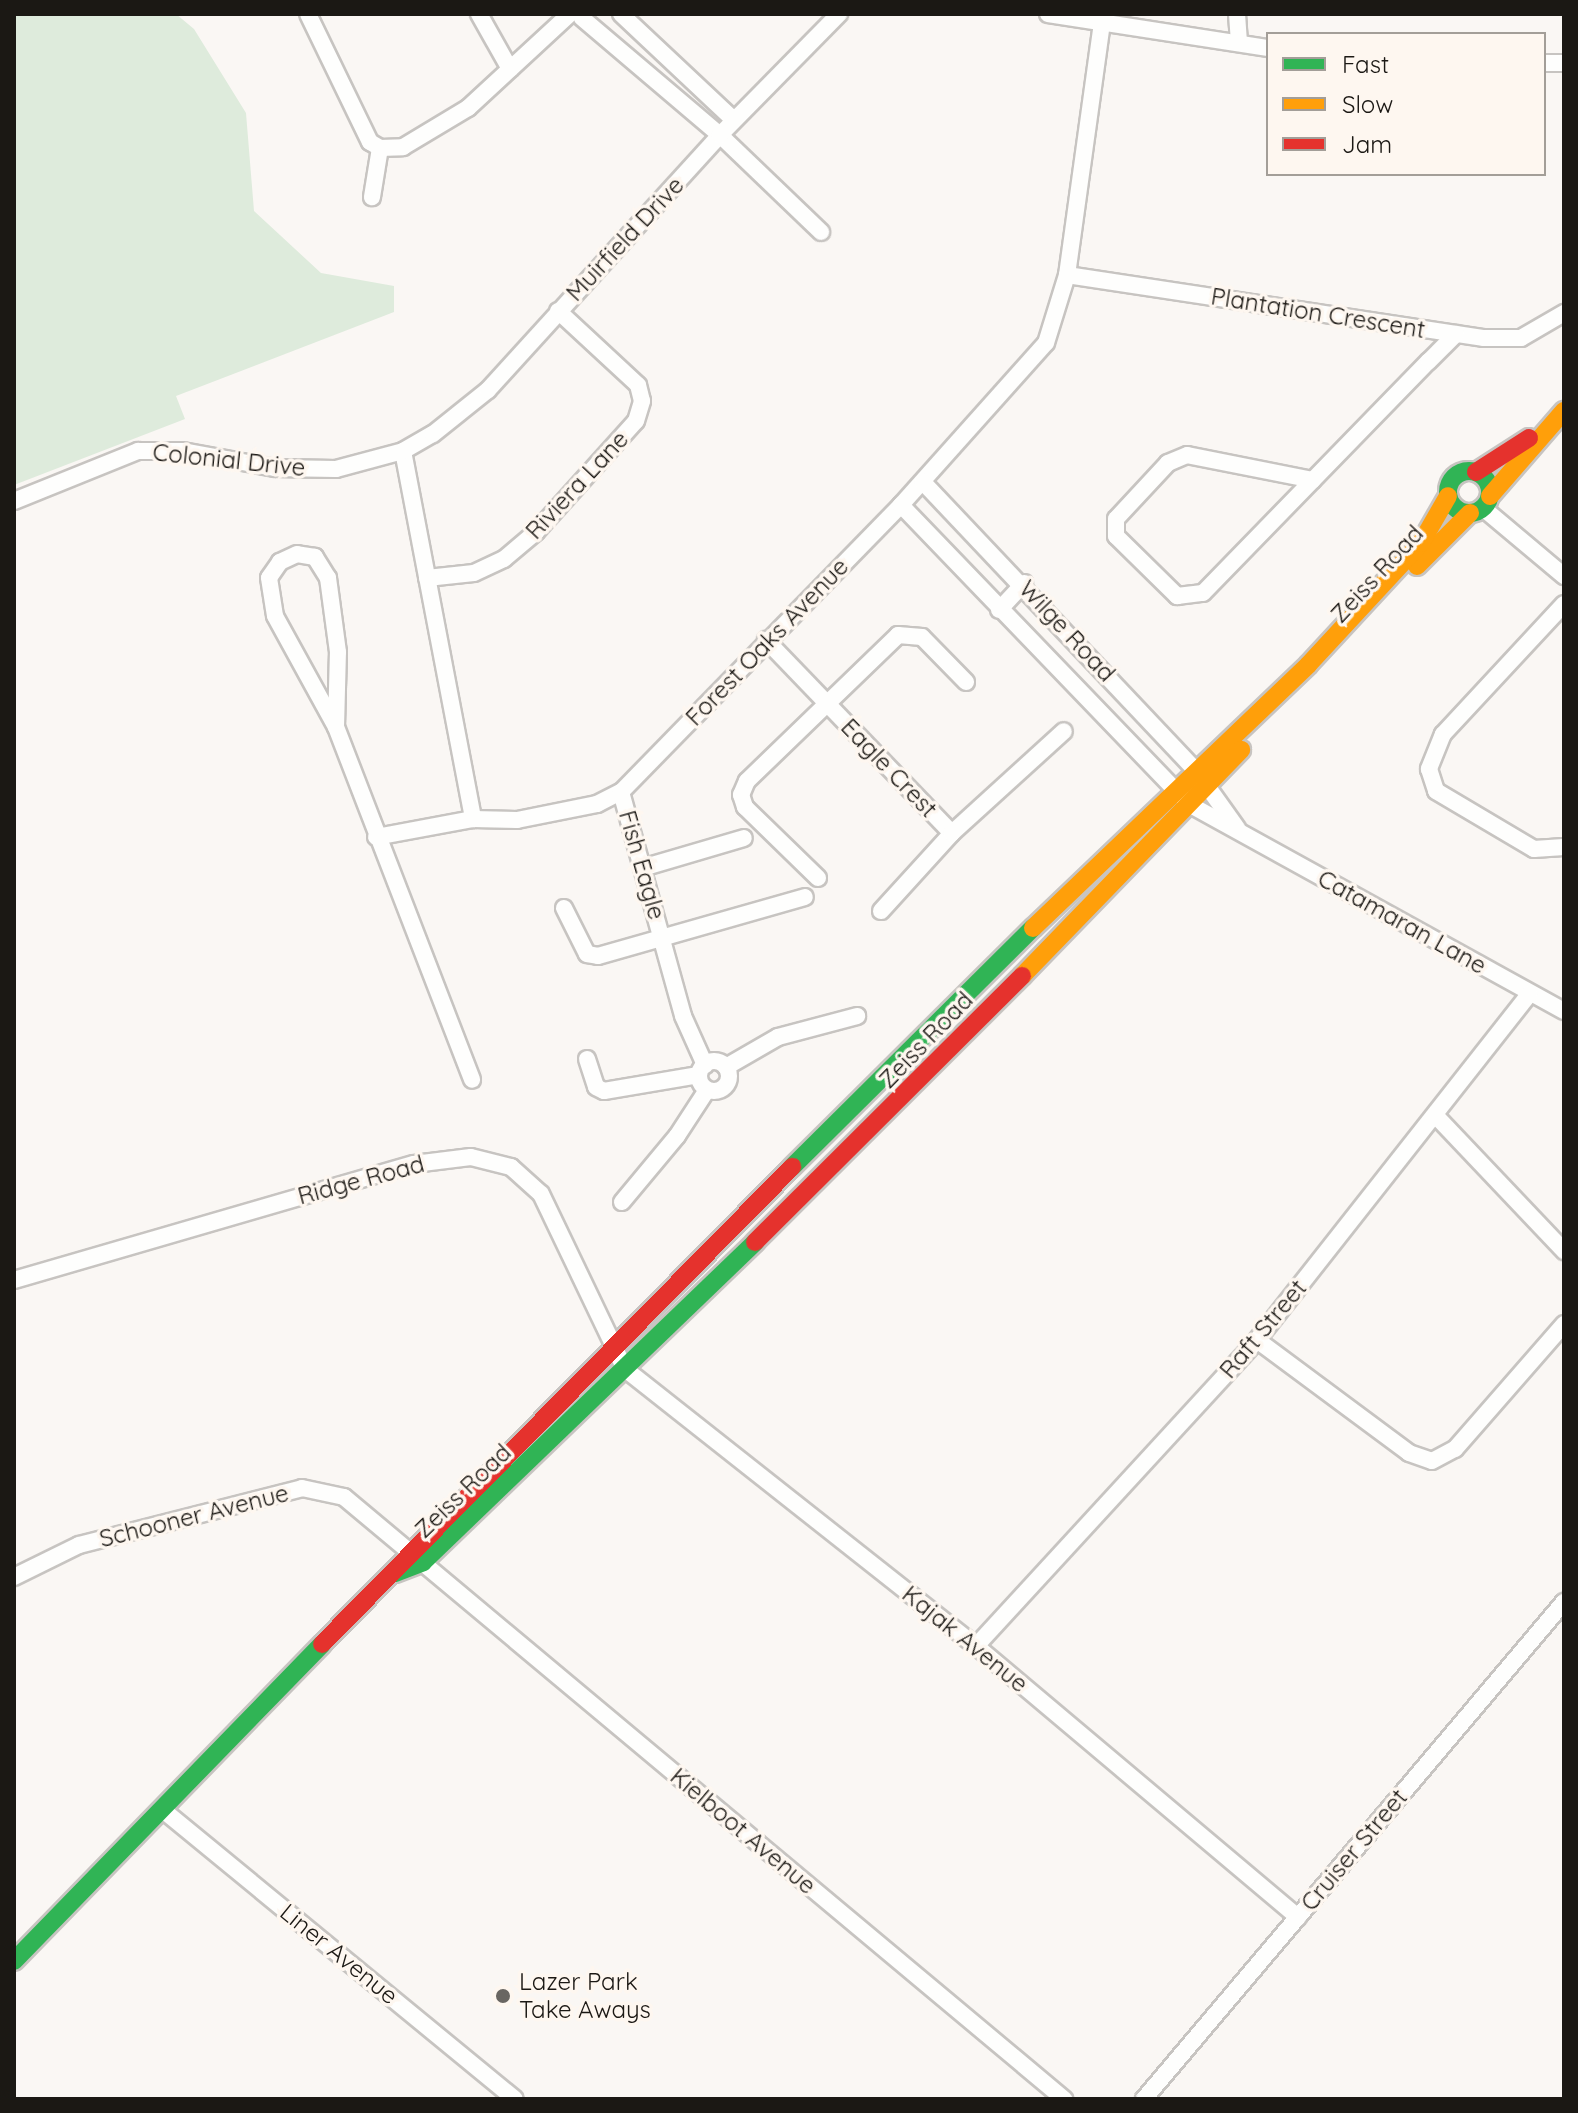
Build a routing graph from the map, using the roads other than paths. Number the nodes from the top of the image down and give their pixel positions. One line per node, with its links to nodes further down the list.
1 (308, 14): 14 (street)
2 (479, 14): 11 (street)
3 (621, 14): 12 (street)
4 (839, 14): 12 (street, Muirfield Drive)
5 (1048, 14): 8 (street)
6 (1237, 14): 9 (street)
7 (579, 15): 11 (street); 13 (street)
8 (1102, 23): 9 (street); 17 (street, Forest Oaks Avenue)
9 (1239, 43): 10 (street)
10 (1266, 48)
11 (510, 69): 14 (street)
12 (734, 120): 13 (street, Muirfield Drive)
13 (720, 135): 16 (street); 18 (street, Muirfield Drive)
14 (380, 148): 15 (street)
15 (372, 197)
16 (821, 232)
17 (1067, 275): 20 (street, Plantation Crescent); 26 (street, Forest Oaks Avenue)
18 (558, 311): 23 (street, Muirfield Drive); 32 (street, Riviera Lane)
19 (1564, 313): 20 (street, Plantation Crescent)
20 (1456, 334): 25 (street)
21 (1564, 411): 22 (street, Zeiss Road)
22 (1551, 424): 24 (street, Zeiss Road); 30 (street, Zeiss Road)
23 (403, 451): 28 (street, Colonial Drive); 32 (street)
24 (1476, 472): 27 (street); 30 (street)
25 (1313, 480): 25 (street)
26 (923, 482): 29 (street, Forest Oaks Avenue); 33 (street, Wilge Road)
27 (1448, 496): 30 (street); 41 (street, Zeiss Road)
28 (14, 501)
29 (901, 505): 35 (street, Wilge Road); 36 (street, Forest Oaks Avenue)
30 (1481, 506): 31 (street); 41 (street, Zeiss Road)
31 (1564, 576)
32 (427, 578): 44 (street)
33 (1024, 583): 35 (street); 41 (street, Wilge Road)
34 (1564, 604): 49 (street)
35 (999, 610): 43 (street, Wilge Road)
36 (766, 640): 38 (street, Eagle Crest); 42 (street, Forest Oaks Avenue)
37 (966, 682): 38 (street, Eagle Crest)
38 (826, 704): 46 (street, Eagle Crest); 51 (street, Eagle Crest)
39 (336, 727): 39 (street); 47 (street)
40 (1064, 731): 46 (street, Eagle Crest)
41 (1202, 779): 43 (street, Zeiss Road); 45 (street, Catamaran Lane)
42 (621, 792): 44 (street, Forest Oaks Avenue); 50 (street, Fish Eagle)
43 (1183, 798): 45 (street, Catamaran Lane); 69 (street, Zeiss Road); 70 (street, Zeiss Road)
44 (473, 819): 47 (street, Forest Oaks Avenue)
45 (1240, 832): 56 (street, Catamaran Lane)
46 (952, 833): 54 (street, Eagle Crest)
47 (376, 837): 62 (street)
48 (744, 838): 50 (street)
49 (1564, 847)
50 (642, 868): 55 (street, Fish Eagle)
51 (818, 878)
52 (805, 897): 55 (street, Fish Eagle)
53 (564, 908): 55 (street, Fish Eagle)
54 (881, 911)
55 (662, 937): 61 (street, Fish Eagle)
56 (1529, 994): 57 (street, Catamaran Lane); 63 (street, Raft Street)
57 (1564, 1011)
58 (857, 1016): 60 (street)
59 (587, 1059): 61 (street)
60 (726, 1067): 61 (street); 61 (street)
61 (703, 1076): 64 (street)
62 (472, 1080)
63 (1437, 1117): 65 (street); 68 (street, Raft Street)
64 (622, 1202)
65 (1564, 1251)
66 (14, 1280): 69 (street, Ridge Road)
67 (1564, 1324): 68 (street)
68 (1257, 1340): 74 (street, Raft Street)
69 (612, 1345): 70 (street, Ridge Road); 71 (street, Zeiss Road)
70 (625, 1369): 71 (street, Zeiss Road); 74 (street, Kajak Avenue)
71 (417, 1555): 72 (street, Schooner Avenue); 75 (street, Zeiss Road); 79 (street, Kielboot Avenue)
72 (14, 1577)
73 (1564, 1602): 76 (street, Cruiser Street)
74 (976, 1646): 76 (street, Kajak Avenue)
75 (163, 1810): 77 (street, Zeiss Road); 78 (street, Liner Avenue)
76 (1298, 1917): 80 (street, Cruiser Street)
77 (14, 1961)
78 (515, 2099)
79 (1064, 2099)
80 (1144, 2099)

